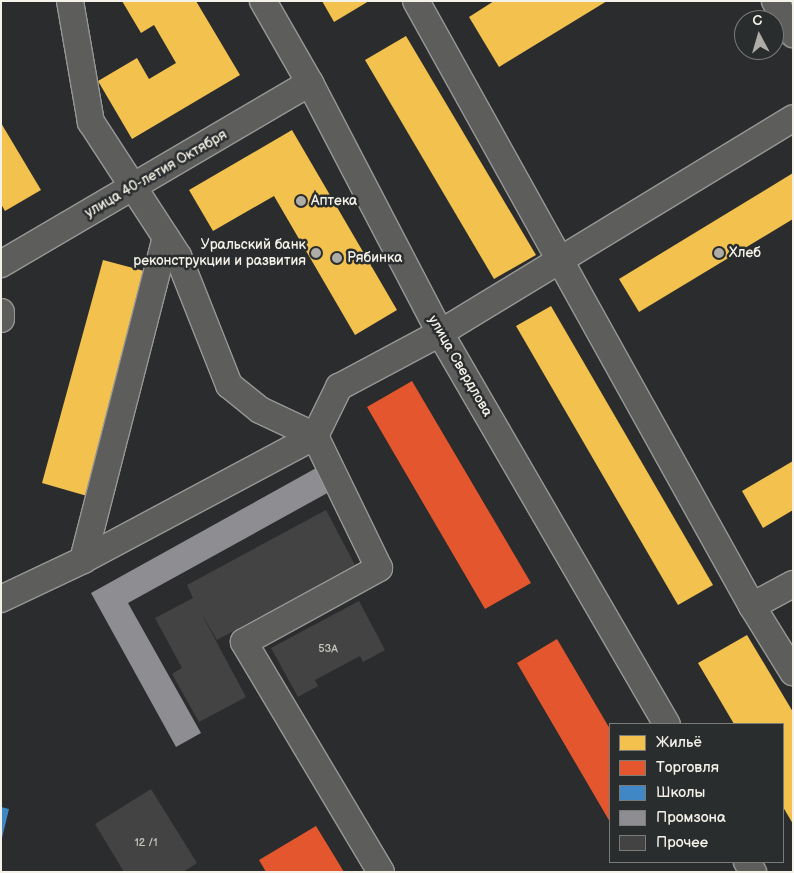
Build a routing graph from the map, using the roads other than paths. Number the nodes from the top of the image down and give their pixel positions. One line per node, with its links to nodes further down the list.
1 (70, 1): 8 (street)
2 (263, 1): 6 (street, улица Свердлова)
3 (416, 1): 10 (street)
4 (775, 1): 5 (street)
5 (793, 34)
6 (310, 83): 8 (street, улица 40-летия Октября); 14 (street, улица Свердлова)
7 (793, 118): 10 (street)
8 (134, 186): 9 (street); 11 (street, улица 40-летия Октября)
9 (166, 237): 15 (street); 16 (street)
10 (558, 261): 14 (street); 19 (street)
11 (1, 264)
12 (1, 312): 13 (street)
13 (1, 320)
14 (440, 333): 15 (street); 21 (street, улица Свердлова)
15 (315, 436): 16 (street); 22 (street)
16 (82, 560): 18 (street)
17 (793, 584): 19 (street)
18 (1, 599)
19 (752, 606): 20 (street)
20 (793, 672)
21 (667, 723)
22 (381, 872)

